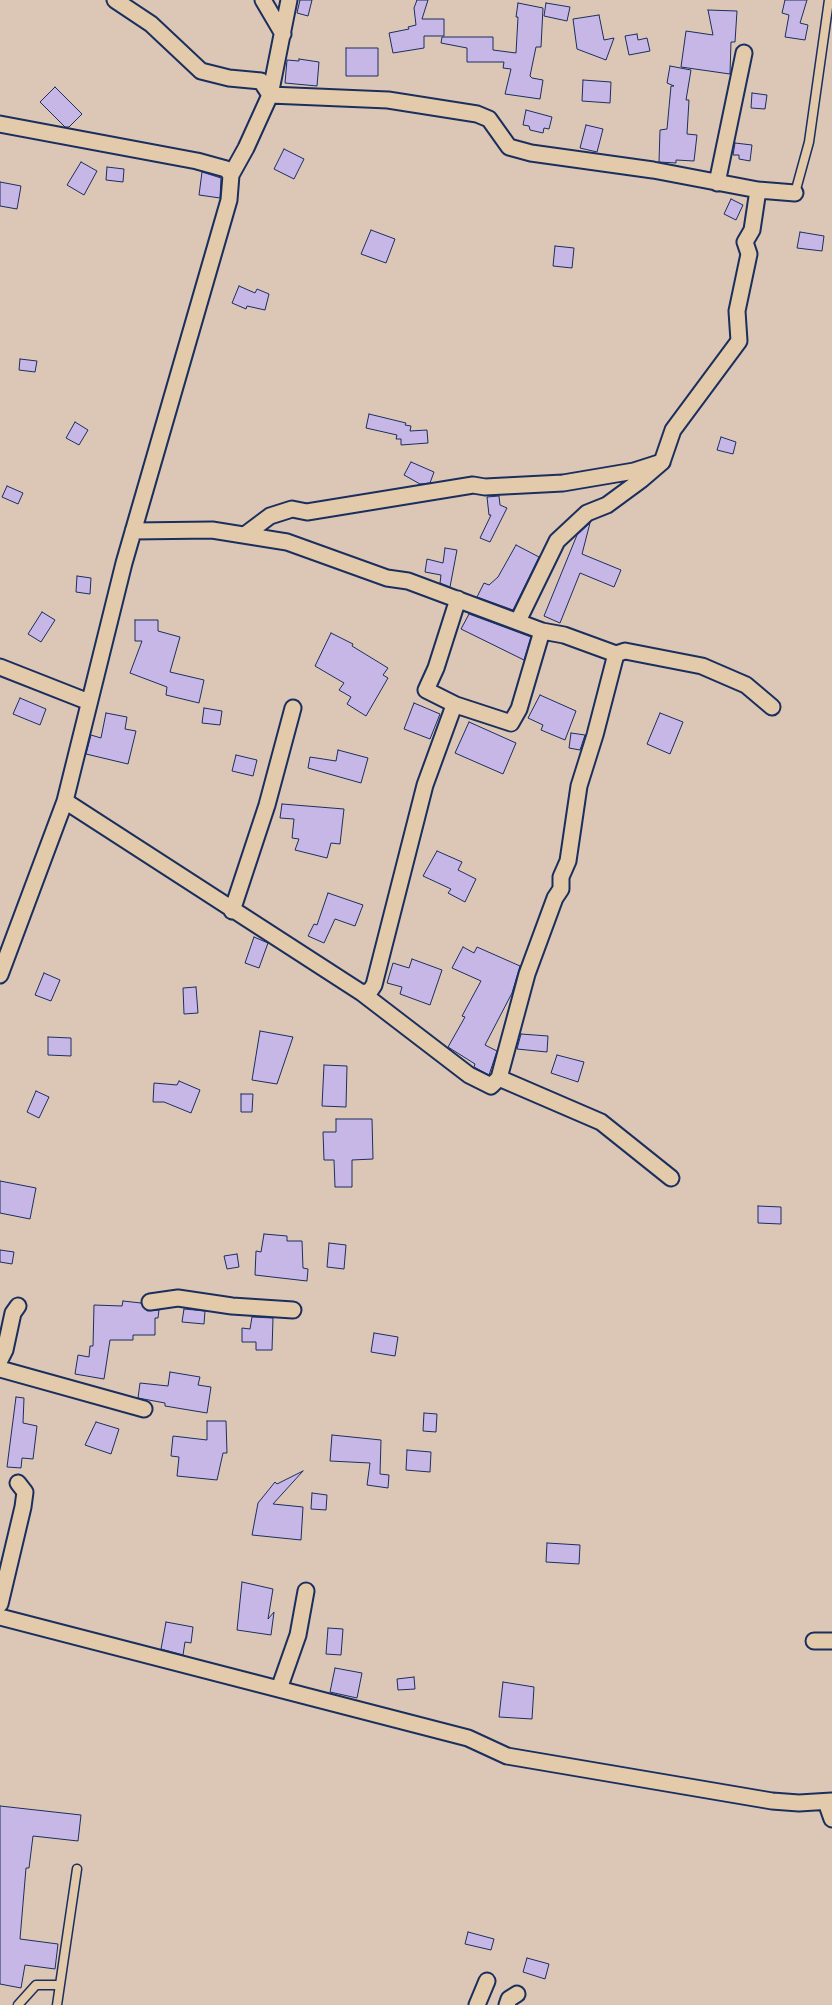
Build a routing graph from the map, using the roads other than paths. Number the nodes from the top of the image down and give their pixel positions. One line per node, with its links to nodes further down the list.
1 (115, 0): 7 (street)
2 (264, 0): 5 (street)
3 (289, 0): 5 (street)
4 (829, 0): 12 (lane)
5 (283, 34): 7 (street)
6 (744, 53): 10 (street)
7 (270, 96): 9 (street); 10 (street)
8 (0, 124): 9 (street)
9 (231, 175): 14 (street)
10 (717, 183): 11 (street)
11 (758, 190): 12 (street); 13 (street)
12 (796, 193)
13 (662, 462): 15 (street); 17 (street)
14 (133, 531): 15 (street); 21 (street)
15 (246, 534): 16 (street)
16 (458, 599): 17 (street); 22 (street)
17 (518, 621): 18 (street)
18 (542, 631): 19 (street); 22 (street)
19 (616, 654): 23 (street); 29 (street)
20 (0, 667): 21 (street)
21 (89, 702): 25 (street)
22 (456, 705): 28 (street)
23 (772, 707)
24 (293, 708): 26 (street)
25 (65, 801): 26 (street); 27 (street)
26 (232, 911): 28 (street)
27 (0, 975)
28 (362, 993): 29 (street)
29 (499, 1078): 30 (street)
30 (671, 1178)
31 (150, 1302): 33 (street)
32 (18, 1306): 34 (street)
33 (293, 1310)
34 (0, 1360)
35 (0, 1369): 36 (street)
36 (144, 1409)
37 (18, 1483): 39 (street)
38 (306, 1591): 43 (street)
39 (1, 1593)
40 (0, 1617): 43 (street)
41 (814, 1641): 42 (street)
42 (832, 1641)
43 (279, 1689): 44 (street)
44 (829, 1802): 45 (street)
45 (832, 1819)
46 (77, 1869): 48 (lane)
47 (486, 1981): 51 (street)
48 (58, 1985): 49 (lane); 50 (lane)
49 (18, 2005)
50 (57, 2005)
51 (477, 2005)

